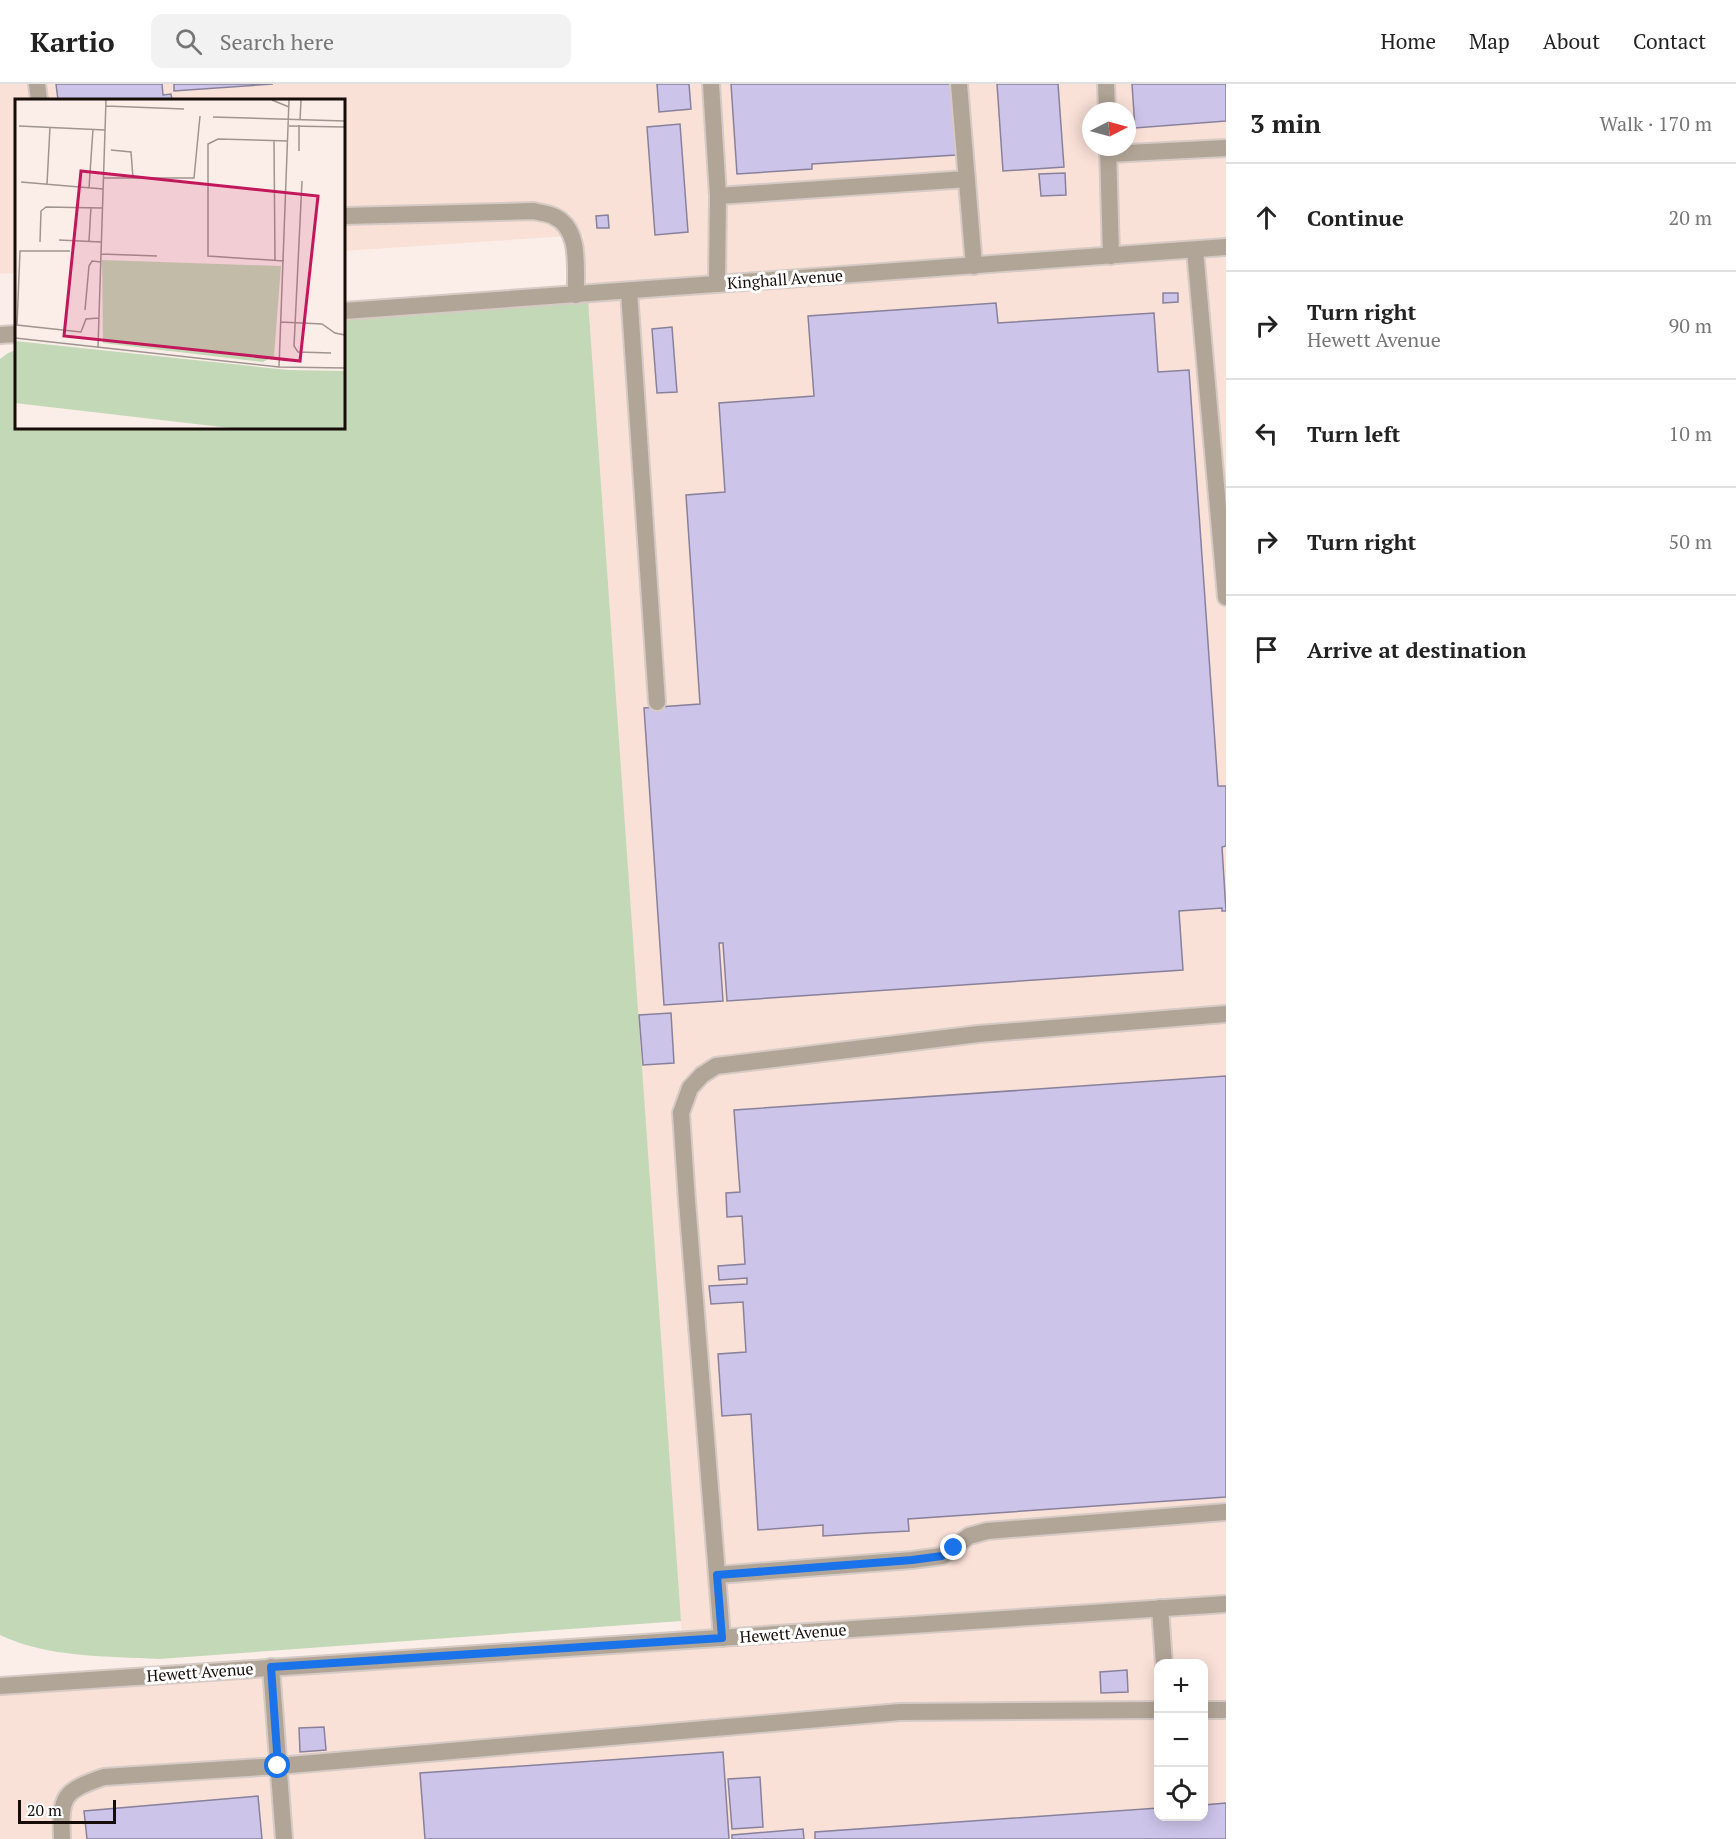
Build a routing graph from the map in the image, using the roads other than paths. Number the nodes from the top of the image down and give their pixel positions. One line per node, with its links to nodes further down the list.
1 (38, 84): 5 (lane)
2 (711, 84): 11 (lane)
3 (959, 84): 10 (lane)
4 (1106, 84): 6 (lane)
5 (39, 99)
6 (1107, 102)
7 (1226, 148): 8 (lane)
8 (1136, 150)
9 (1108, 156): 15 (lane)
10 (967, 179): 11 (lane); 16 (lane)
11 (718, 196): 17 (lane)
12 (345, 216): 19 (lane)
13 (1226, 247): 14 (lane, Kinghall Avenue)
14 (1195, 250): 15 (lane, Kinghall Avenue); 23 (lane)
15 (1111, 256): 16 (lane, Kinghall Avenue)
16 (974, 266): 17 (lane, Kinghall Avenue)
17 (717, 284): 18 (lane, Kinghall Avenue)
18 (629, 291): 19 (lane, Kinghall Avenue); 25 (lane)
19 (576, 295): 20 (lane, Kinghall Avenue)
20 (345, 311)
21 (15, 334): 22 (lane)
22 (0, 335)
23 (1220, 465): 24 (lane)
24 (1226, 597)
25 (657, 702)
26 (1226, 1014): 28 (lane)
27 (1226, 1512): 28 (lane)
28 (717, 1575): 31 (lane)
29 (1226, 1604): 30 (lane, Hewett Avenue)
30 (1160, 1608): 31 (lane, Hewett Avenue); 32 (lane)
31 (722, 1638): 33 (lane, Hewett Avenue)
32 (1164, 1659)
33 (271, 1667): 34 (lane, Hewett Avenue); 38 (lane)
34 (0, 1686)
35 (1154, 1710): 38 (lane)
36 (1208, 1710): 37 (lane)
37 (1226, 1710)
38 (278, 1766): 39 (lane); 40 (lane)
39 (62, 1839)
40 (284, 1839)

